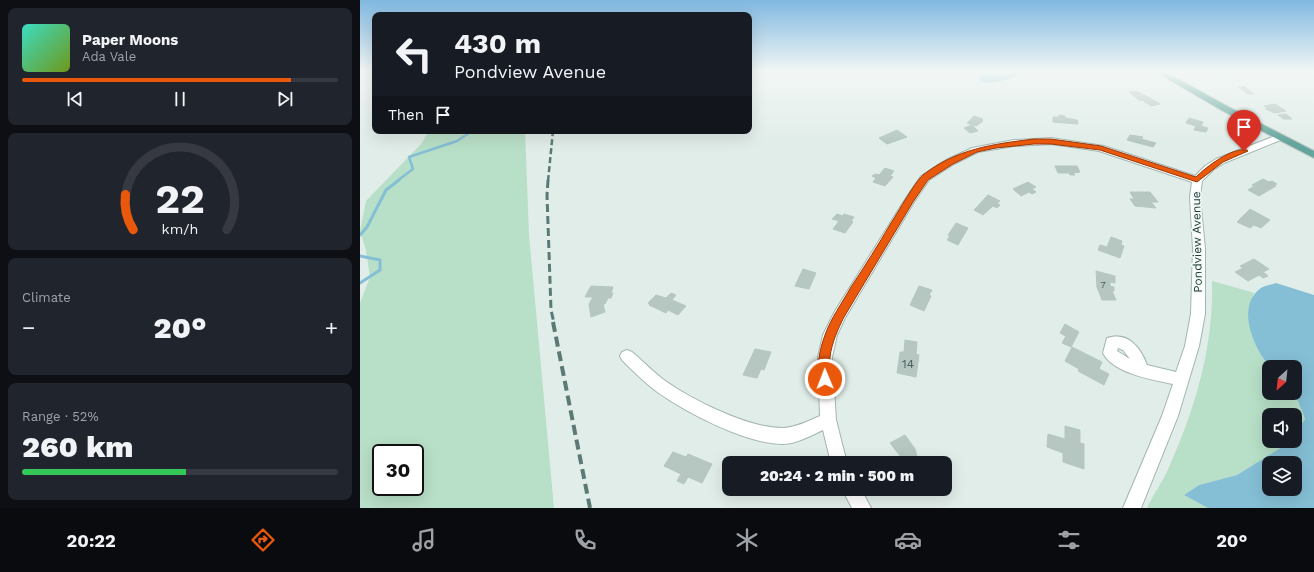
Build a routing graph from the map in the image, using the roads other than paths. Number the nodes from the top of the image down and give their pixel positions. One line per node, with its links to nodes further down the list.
1 (1202, 96): 2 (main road)
2 (1280, 137): 3 (main road); 4 (street, Pondview Avenue)
3 (1314, 155)
4 (1197, 180): 7 (street, Pondview Avenue); 8 (street)
5 (627, 356): 8 (street)
6 (1141, 370): 7 (street)
7 (1181, 380): 12 (street, Pondview Avenue)
8 (828, 420): 9 (street)
9 (837, 456)
10 (855, 496): 11 (street)
11 (862, 508)
12 (1132, 508)

